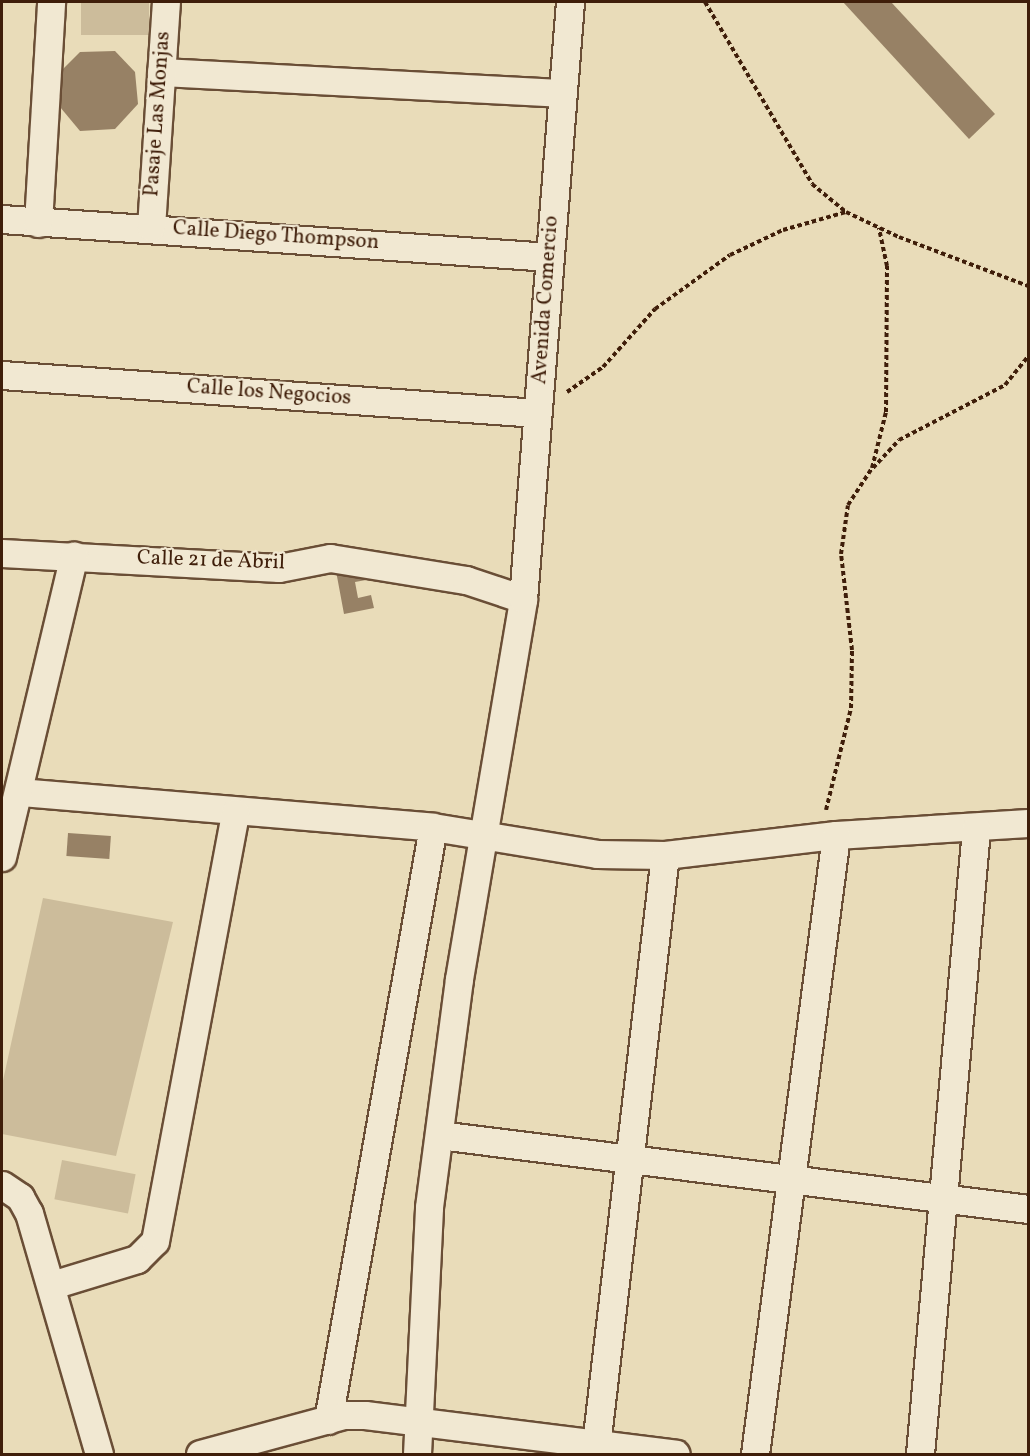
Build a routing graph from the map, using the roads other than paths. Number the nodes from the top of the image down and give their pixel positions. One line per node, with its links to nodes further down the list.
1 (51, 2): 7 (street)
2 (166, 2): 4 (street, Pasaje Las Monjas)
3 (570, 2): 5 (street, Avenida Comercio)
4 (161, 72): 5 (street); 8 (street, Pasaje Las Monjas)
5 (560, 93): 9 (street, Avenida Comercio)
6 (2, 219): 7 (street, Calle Diego Thompson)
7 (38, 223): 8 (street, Calle Diego Thompson)
8 (151, 227): 9 (street, Calle Diego Thompson)
9 (549, 257): 11 (street, Avenida Comercio)
10 (2, 375): 11 (street, Calle los Negocios)
11 (537, 413): 14 (street, Avenida Comercio)
12 (2, 553): 13 (street, Calle 21 de Abril)
13 (74, 555): 14 (street, Calle 21 de Abril); 15 (street)
14 (524, 599): 20 (street, Avenida Comercio)
15 (20, 792): 16 (street); 23 (street)
16 (235, 812): 18 (street); 30 (street)
17 (1029, 824): 19 (street)
18 (433, 827): 20 (street); 31 (street)
19 (976, 828): 21 (street); 28 (street)
20 (482, 834): 22 (street); 24 (street, Avenida Comercio)
21 (829, 836): 22 (street); 26 (street)
22 (665, 855): 25 (street)
23 (2, 857)
24 (438, 1136): 25 (street); 32 (street, Avenida Comercio)
25 (626, 1160): 26 (street); 33 (street)
26 (794, 1177): 28 (street); 38 (street)
27 (2, 1185): 30 (street)
28 (939, 1199): 29 (street); 39 (street)
29 (1029, 1209)
30 (52, 1285): 34 (street)
31 (328, 1420): 32 (street); 35 (street)
32 (418, 1423): 33 (street); 36 (street, Avenida Comercio)
33 (602, 1449): 37 (street)
34 (99, 1455)
35 (200, 1455)
36 (417, 1455)
37 (676, 1455)
38 (755, 1455)
39 (920, 1455)

